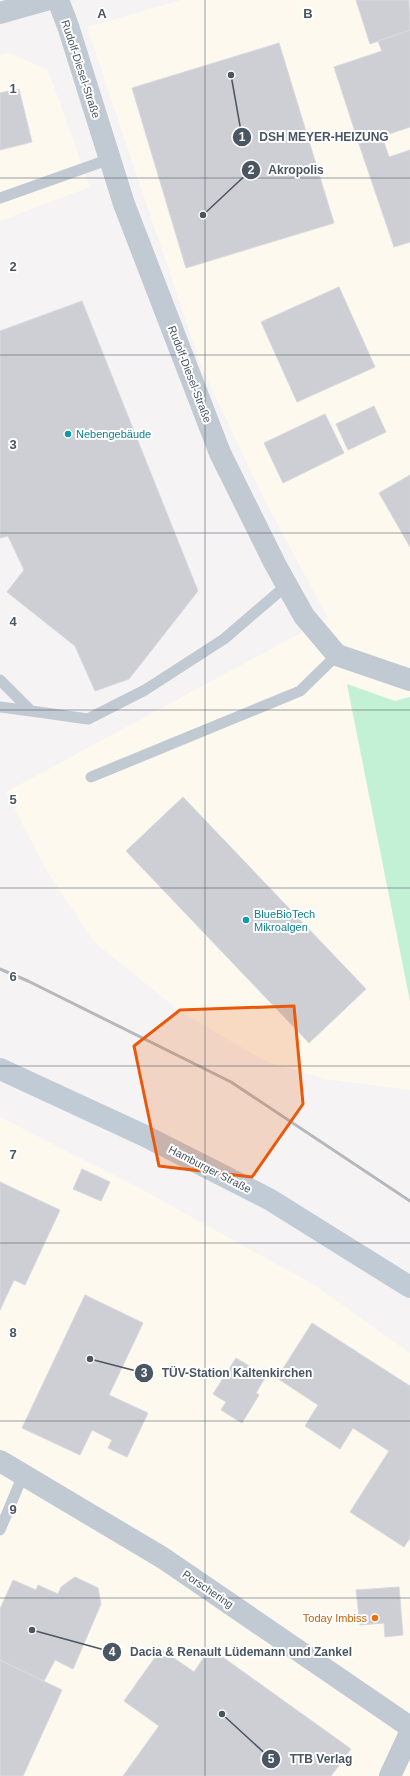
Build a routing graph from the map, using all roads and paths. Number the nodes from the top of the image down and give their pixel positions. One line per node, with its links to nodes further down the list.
1 (46, 0): 3 (street)
2 (58, 0): 4 (street, Rudolf-Diesel-Straße)
3 (0, 13)
4 (110, 159): 5 (lane); 6 (street, Rudolf-Diesel-Straße)
5 (0, 198)
6 (287, 586): 7 (street, Rudolf-Diesel-Straße); 11 (lane)
7 (337, 655): 9 (street); 12 (lane)
8 (0, 680): 11 (lane)
9 (410, 680)
10 (0, 707): 11 (lane)
11 (31, 711)
12 (91, 777)
13 (0, 1069): 14 (main road, Hamburger Straße)
14 (410, 1286)
15 (0, 1461): 16 (street, Porschering)
16 (23, 1475): 17 (lane); 18 (street, Porschering)
17 (0, 1530)
18 (410, 1727)
19 (410, 1733): 20 (street)
20 (390, 1776)

